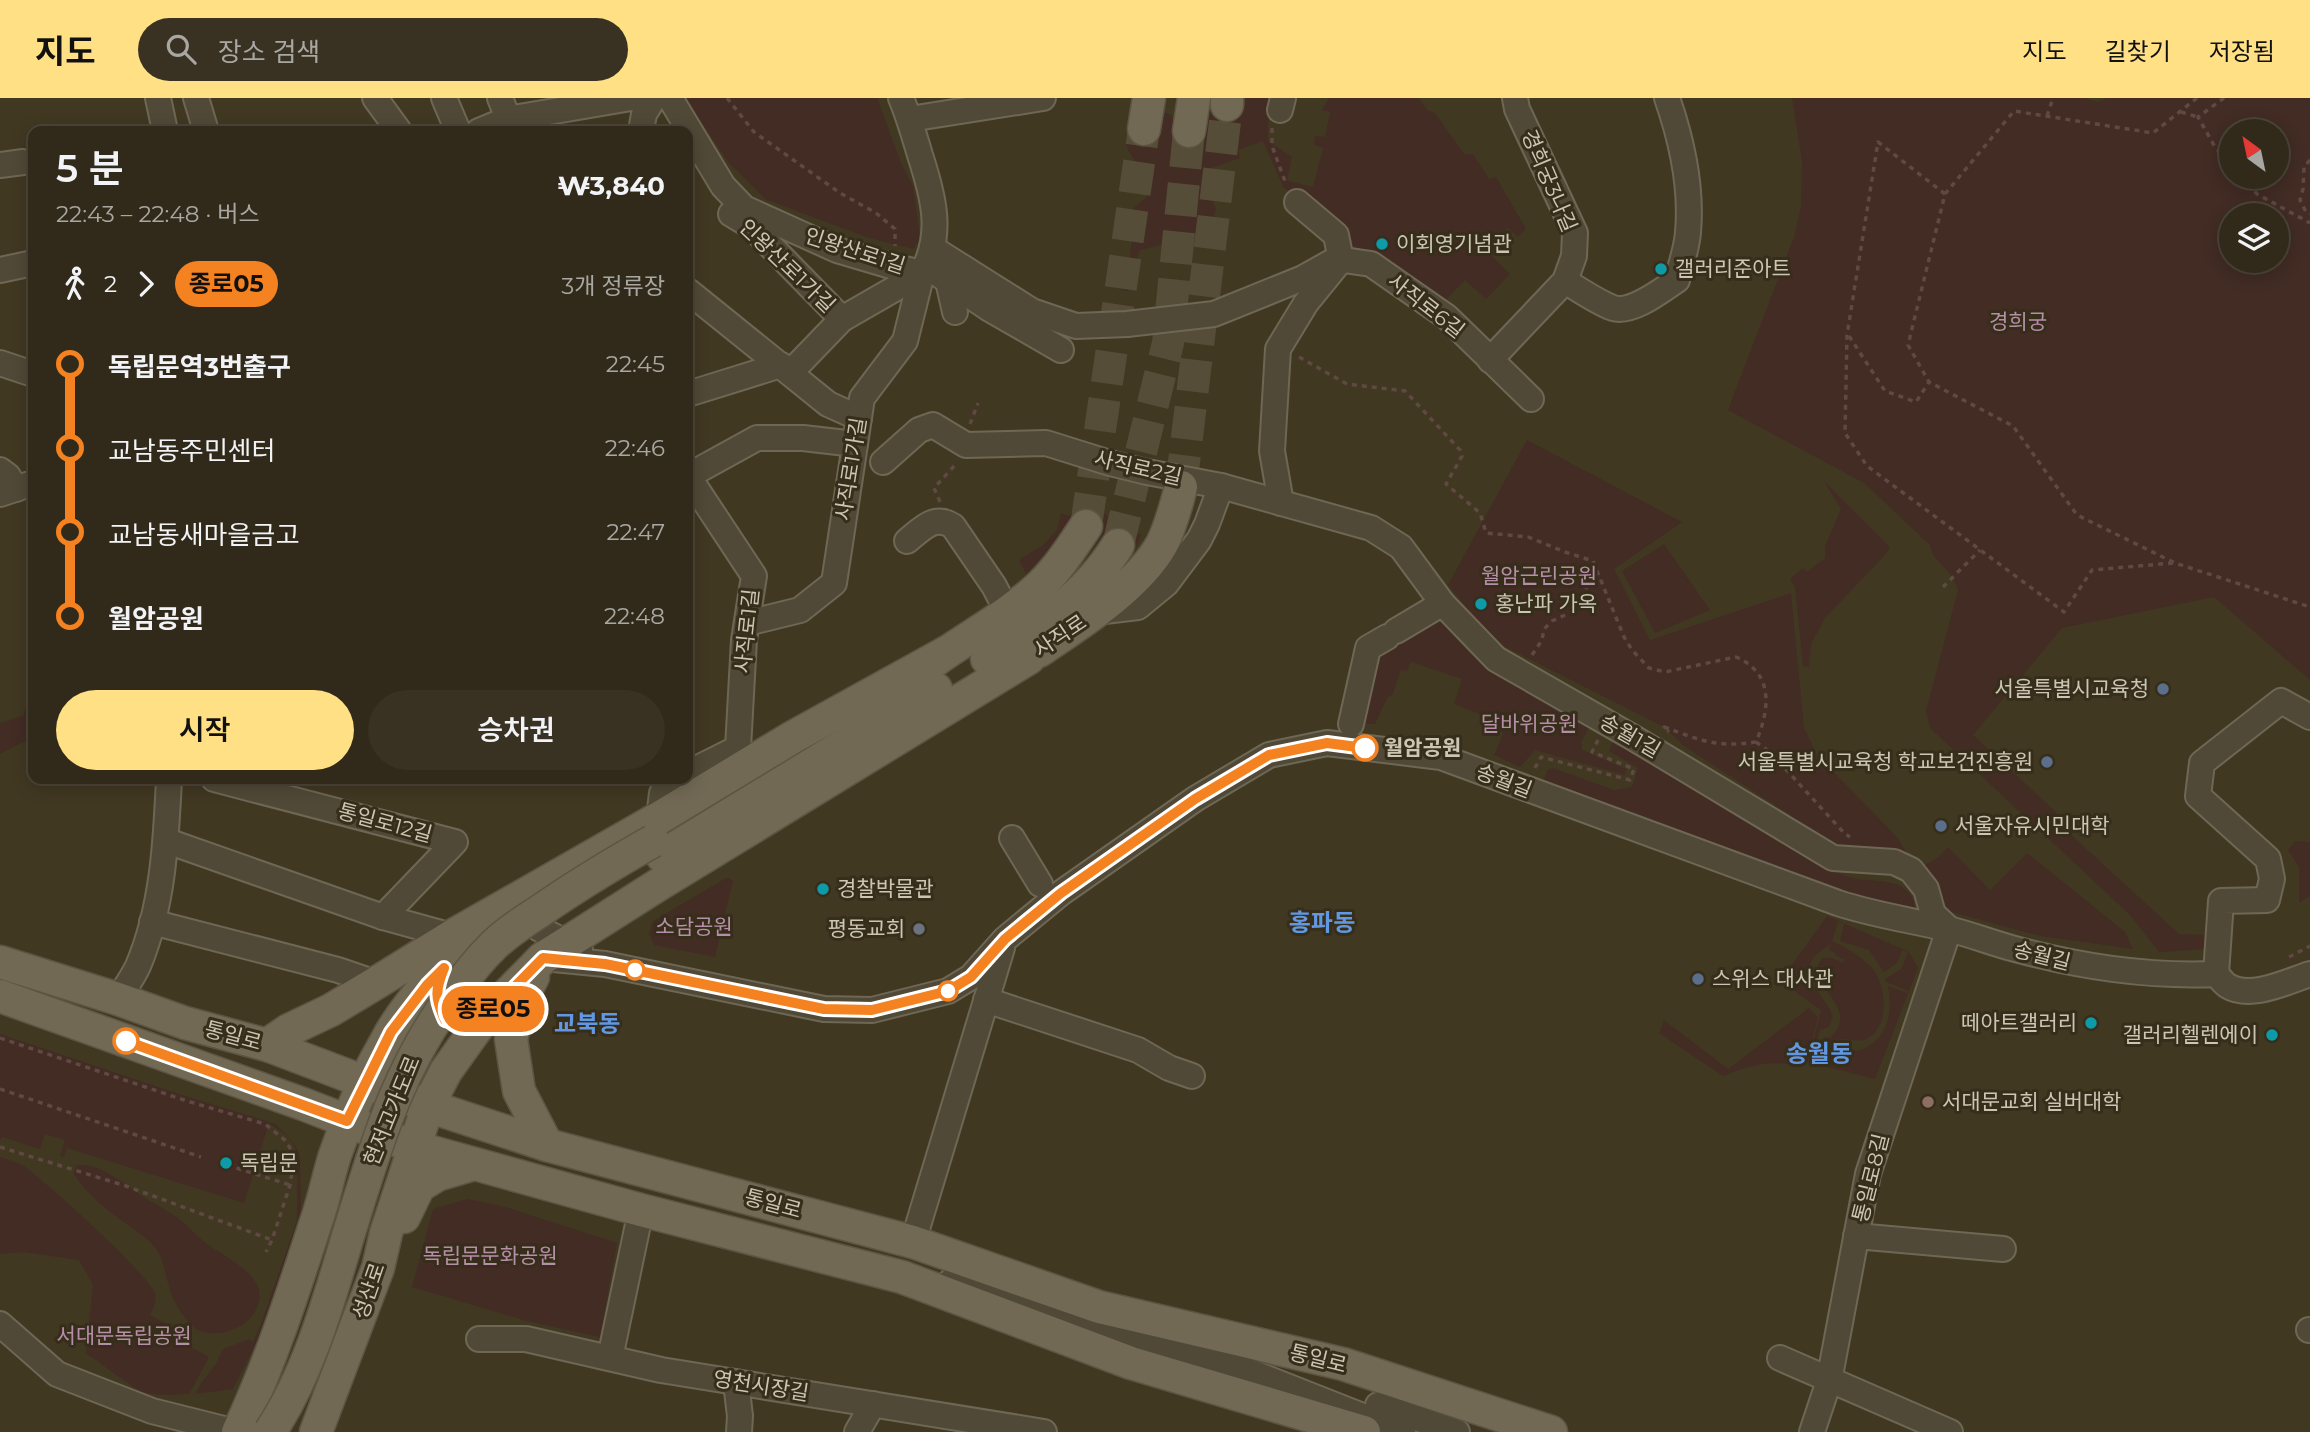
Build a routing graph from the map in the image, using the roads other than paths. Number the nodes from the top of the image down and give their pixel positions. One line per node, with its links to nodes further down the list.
1 (158, 98): 14 (street)
2 (196, 98): 15 (street)
3 (375, 98): 16 (street)
4 (444, 98): 17 (street)
5 (1043, 98): 12 (street)
6 (1149, 98): 22 (main road)
7 (1184, 98): 8 (main road)
8 (1194, 98)
9 (1515, 98): 31 (street, 경희궁3나길)
10 (1667, 98): 31 (street)
11 (650, 99): 13 (street); 19 (street); 20 (street, 인왕산로1길); 21 (street)
12 (906, 109): 26 (street, 인왕산로1길)
13 (507, 116): 18 (street)
14 (164, 126)
15 (204, 126)
16 (395, 126)
17 (456, 126)
18 (488, 126)
19 (642, 126)
20 (673, 126)
21 (677, 126)
22 (1144, 129)
23 (693, 150): 26 (street, 인왕산로1길)
24 (693, 154): 36 (street, 인왕산로1가길)
25 (1297, 202): 27 (street)
26 (922, 259): 27 (street); 30 (street); 36 (street, 인왕산로1가길); 44 (street, 사직로1가길)
27 (1341, 260): 33 (street); 38 (street, 사직로6길)
28 (28, 265): 29 (street)
29 (2, 275)
30 (948, 281): 34 (street); 37 (street)
31 (1565, 281): 38 (street, 경희궁3나길)
32 (693, 296): 40 (street)
33 (1306, 303): 35 (street); 53 (street)
34 (955, 312)
35 (1216, 318)
36 (842, 319): 40 (street, 인왕산로1가길)
37 (1061, 350)
38 (1490, 360): 43 (street, 사직로6길)
39 (0, 363): 41 (street)
40 (786, 369): 42 (street); 44 (street)
41 (28, 372)
42 (693, 393)
43 (1531, 399)
44 (859, 418): 45 (street, 사직로1가길)
45 (855, 444): 48 (street, 사직로1길); 58 (street, 사직로1가길)
46 (883, 462): 50 (street, 사직로2길)
47 (0, 470): 52 (street)
48 (693, 473)
49 (693, 484): 58 (street, 사직로1길)
50 (1220, 486): 53 (street, 송월1길); 57 (street)
51 (1181, 487): 57 (main road, 사직로)
52 (16, 489)
53 (1280, 503): 75 (street, 송월1길)
54 (907, 541): 56 (street)
55 (1438, 606): 63 (street)
56 (1007, 611): 59 (main road, 사직로); 62 (main road, 사직로)
57 (1096, 612): 60 (main road, 사직로)
58 (747, 623): 64 (street, 사직로1길)
59 (947, 652): 62 (main road, 사직로); 68 (main road)
60 (1029, 657): 62 (main road, 사직로); 78 (main road, 성산로)
61 (2310, 717): 81 (street)
62 (868, 722): 68 (main road, 사직로)
63 (1351, 724)
64 (693, 771)
65 (169, 784): 70 (street)
66 (233, 784): 73 (street, 통일로12길)
67 (672, 784): 68 (street)
68 (659, 831): 72 (main road); 115 (main road, 현저고가도로, bridge); 116 (main road, 현저고가도로)
69 (1012, 838): 71 (street)
70 (167, 841): 73 (street); 74 (street)
71 (1040, 884)
72 (531, 892): 76 (main road); 78 (street); 80 (main road)
73 (383, 917): 76 (street)
74 (152, 922): 83 (street); 85 (street)
75 (1949, 929): 77 (street, 송월길); 81 (street, 송월길); 100 (street, 통일로8길)
76 (452, 936): 83 (main road)
77 (1005, 939): 78 (street, 송월길); 86 (street)
78 (556, 951): 87 (main road, 성산로); 94 (main road)
79 (0, 962): 85 (main road, 통일로)
80 (444, 968): 87 (main road); 90 (main road)
81 (2216, 974): 82 (street, 송월길)
82 (2310, 974)
83 (376, 983): 88 (main road)
84 (0, 996): 91 (main road, 통일로)
85 (118, 999): 88 (main road, 통일로)
86 (986, 1000): 89 (street); 101 (street)
87 (484, 1018): 92 (main road, 성산로)
88 (267, 1045): 90 (main road, 통일로)
89 (1192, 1076)
90 (365, 1082): 92 (main road, 통일로); 93 (main road)
91 (303, 1104): 93 (main road, 통일로); 96 (main road)
92 (428, 1106): 94 (main road, 통일로); 95 (main road, 성산로)
93 (347, 1121): 95 (main road, 통일로); 96 (main road)
94 (547, 1145): 101 (main road, 통일로)
95 (414, 1147): 97 (main road, 통일로); 103 (main road, 성산로)
96 (335, 1157): 99 (main road)
97 (474, 1164): 98 (main road, 통일로); 103 (main road)
98 (641, 1210): 104 (main road, 통일로); 108 (street)
99 (317, 1219): 103 (main road); 114 (main road)
100 (1856, 1236): 102 (street); 110 (street, 통일로8길)
101 (913, 1242): 104 (main road); 105 (main road, 통일로)
102 (2003, 1250)
103 (378, 1268): 117 (main road, 성산로)
104 (902, 1277): 121 (main road, 통일로); 122 (street)
105 (1099, 1307): 123 (street); 124 (main road, 통일로)
106 (0, 1324): 114 (street)
107 (479, 1339): 108 (street, 영천시장길)
108 (610, 1358): 111 (street, 영천시장길)
109 (1780, 1358): 110 (street)
110 (1829, 1381): 125 (street, 통일로8길); 126 (street)
111 (736, 1382): 112 (street, 영천시장길); 118 (street)
112 (873, 1404): 113 (street, 영천시장길); 119 (street)
113 (1016, 1430): 120 (street, 영천시장길)
114 (237, 1432)
115 (270, 1432)
116 (289, 1432)
117 (317, 1432)
118 (739, 1432)
119 (857, 1432)
120 (1044, 1432)
121 (1364, 1432)
122 (1404, 1432)
123 (1457, 1432)
124 (1551, 1432)
125 (1812, 1432)
126 (1950, 1432)

